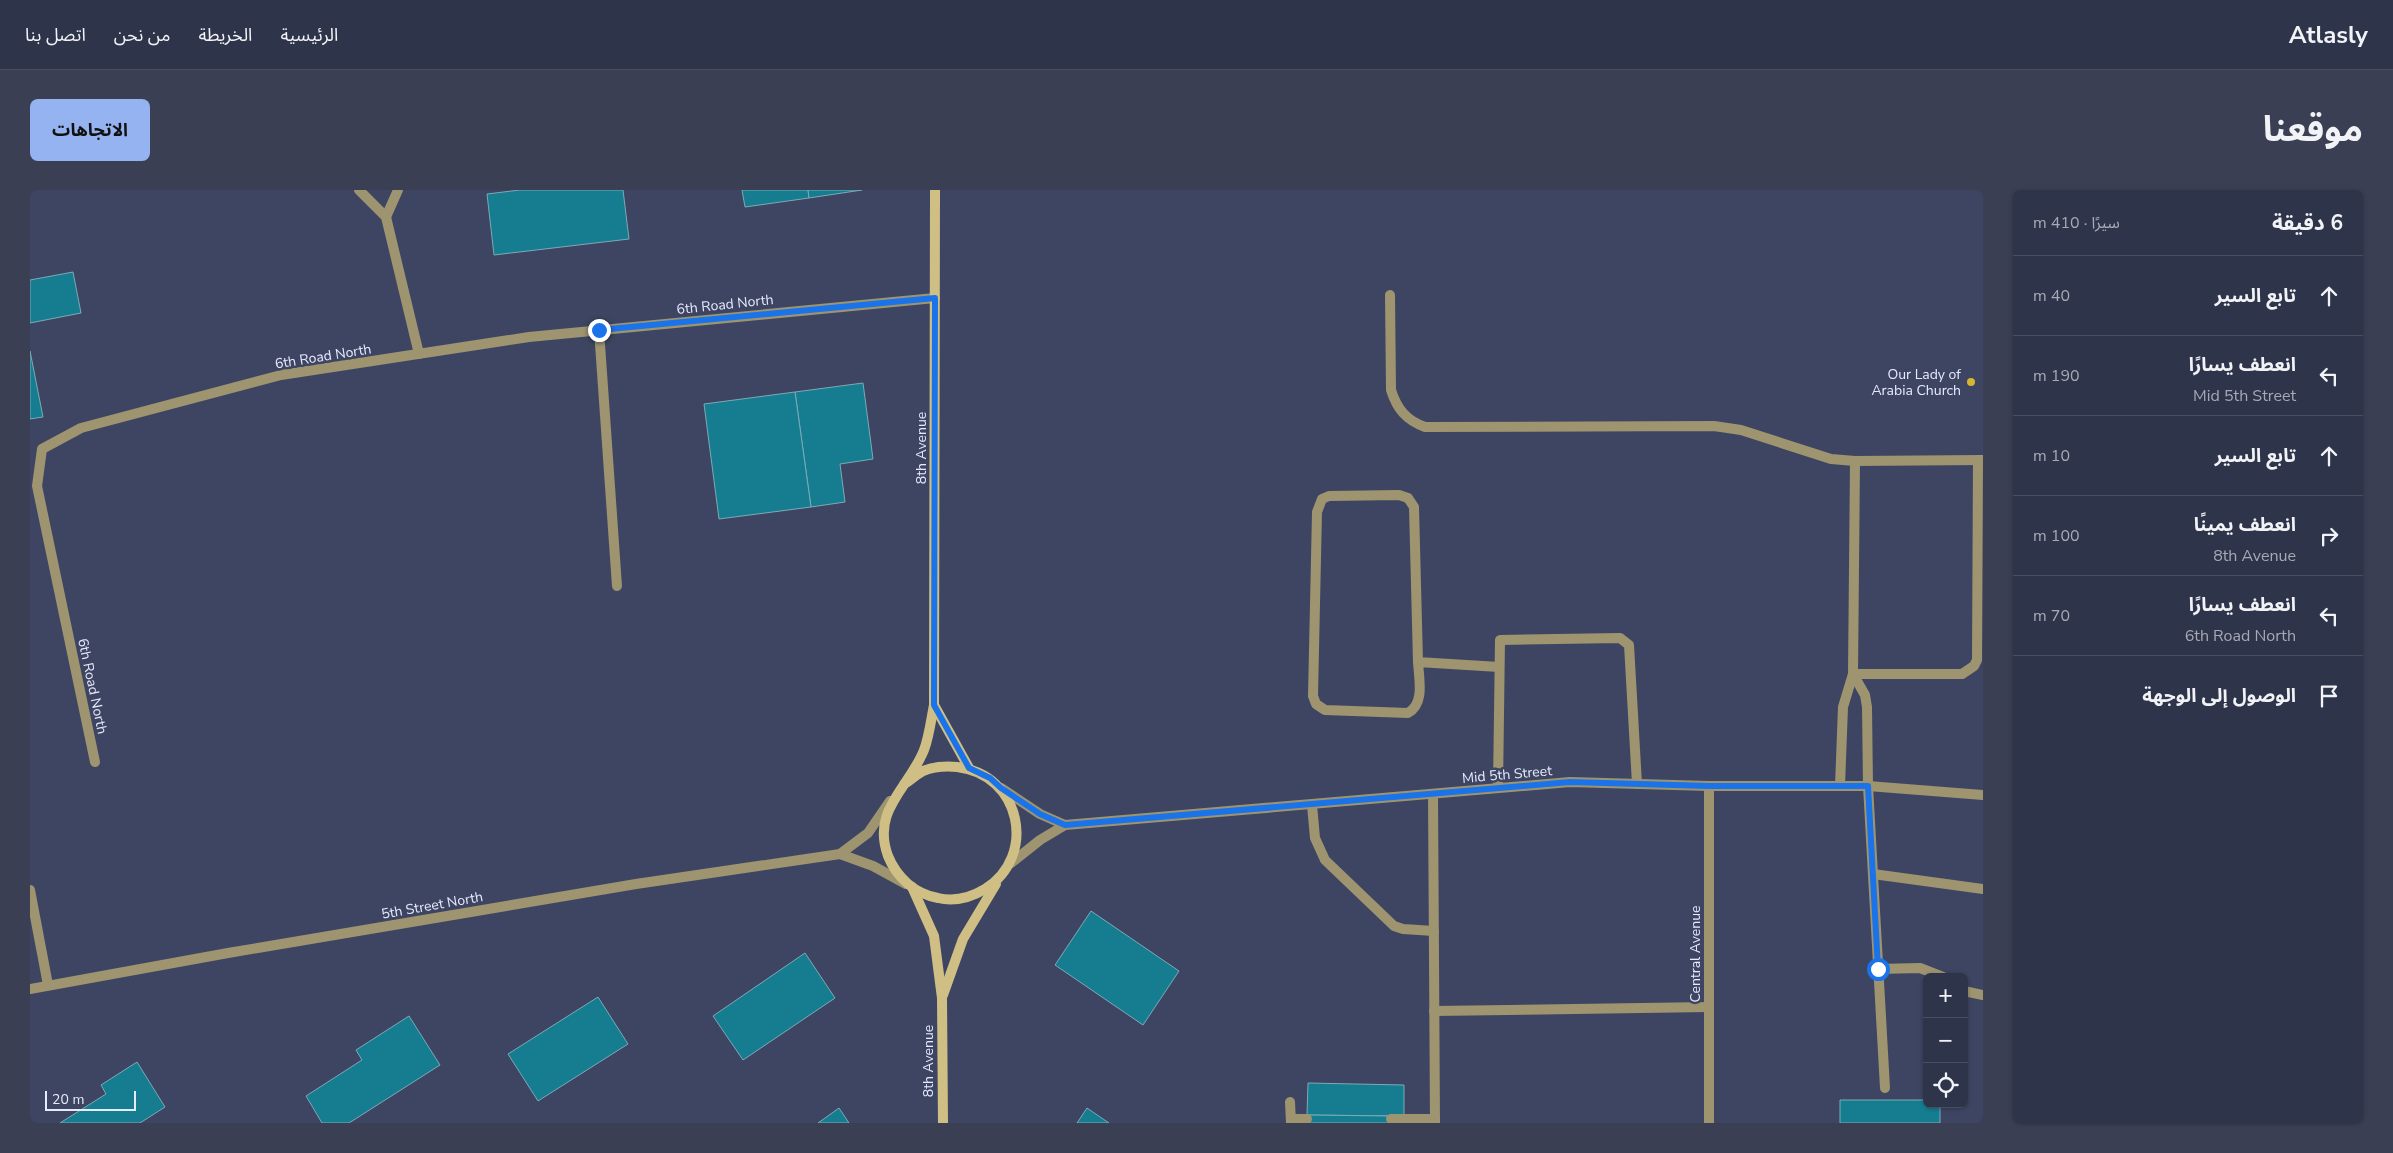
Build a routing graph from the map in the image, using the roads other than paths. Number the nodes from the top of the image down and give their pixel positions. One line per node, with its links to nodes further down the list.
1 (359, 190): 4 (street)
2 (398, 190): 4 (street)
3 (935, 190): 6 (main road, 8th Avenue)
4 (386, 217): 8 (street)
5 (1390, 295): 10 (street)
6 (935, 298): 7 (street, 6th Road North); 15 (main road, 8th Avenue)
7 (599, 330): 8 (street, 6th Road North); 11 (street)
8 (420, 354): 16 (street, 6th Road North)
9 (1981, 460): 10 (street); 14 (street)
10 (1855, 461): 14 (street)
11 (617, 586)
12 (1418, 662): 12 (street); 13 (street)
13 (1499, 667): 19 (street); 24 (street)
14 (1853, 674): 21 (street); 22 (street)
15 (934, 705): 17 (main road, 8th Avenue); 18 (main road, 8th Avenue)
16 (96, 762)
17 (969, 768): 18 (main road); 23 (main road)
18 (904, 784): 27 (main road)
19 (1637, 784): 20 (street, Mid 5th Street); 24 (street, Mid 5th Street)
20 (1709, 786): 21 (street, Mid 5th Street); 45 (street, Central Avenue)
21 (1840, 786): 22 (street, Mid 5th Street)
22 (1868, 786): 26 (street, Mid 5th Street); 32 (street)
23 (1001, 788): 29 (street, Mid 5th Street); 31 (main road)
24 (1498, 788): 25 (street, Mid 5th Street)
25 (1433, 794): 28 (street, Mid 5th Street); 37 (street)
26 (1983, 795)
27 (894, 796): 30 (street, 5th Street North); 34 (main road)
28 (1312, 805): 29 (street, Mid 5th Street); 37 (street)
29 (1065, 825): 31 (street, Mid 5th Street)
30 (840, 854): 34 (street, 5th Street North); 40 (street, 5th Street North)
31 (1011, 863): 33 (main road)
32 (1873, 874): 35 (street); 38 (street)
33 (997, 882): 34 (main road); 44 (main road, 8th Avenue)
34 (909, 886): 44 (main road, 8th Avenue)
35 (1983, 889)
36 (30, 890): 40 (street)
37 (1434, 931): 46 (street)
38 (1878, 969): 39 (street); 47 (street)
39 (1933, 973)
40 (48, 985): 41 (street, 5th Street North)
41 (30, 989)
42 (1968, 992): 43 (street)
43 (1983, 995)
44 (942, 998): 53 (main road, 8th Avenue)
45 (1709, 1007): 46 (street); 54 (street, Central Avenue)
46 (1434, 1011): 52 (street)
47 (1885, 1088)
48 (1290, 1102): 51 (street)
49 (1307, 1119): 51 (street)
50 (1391, 1119): 52 (street)
51 (1291, 1121)
52 (1435, 1121)
53 (943, 1123)
54 (1709, 1123)

